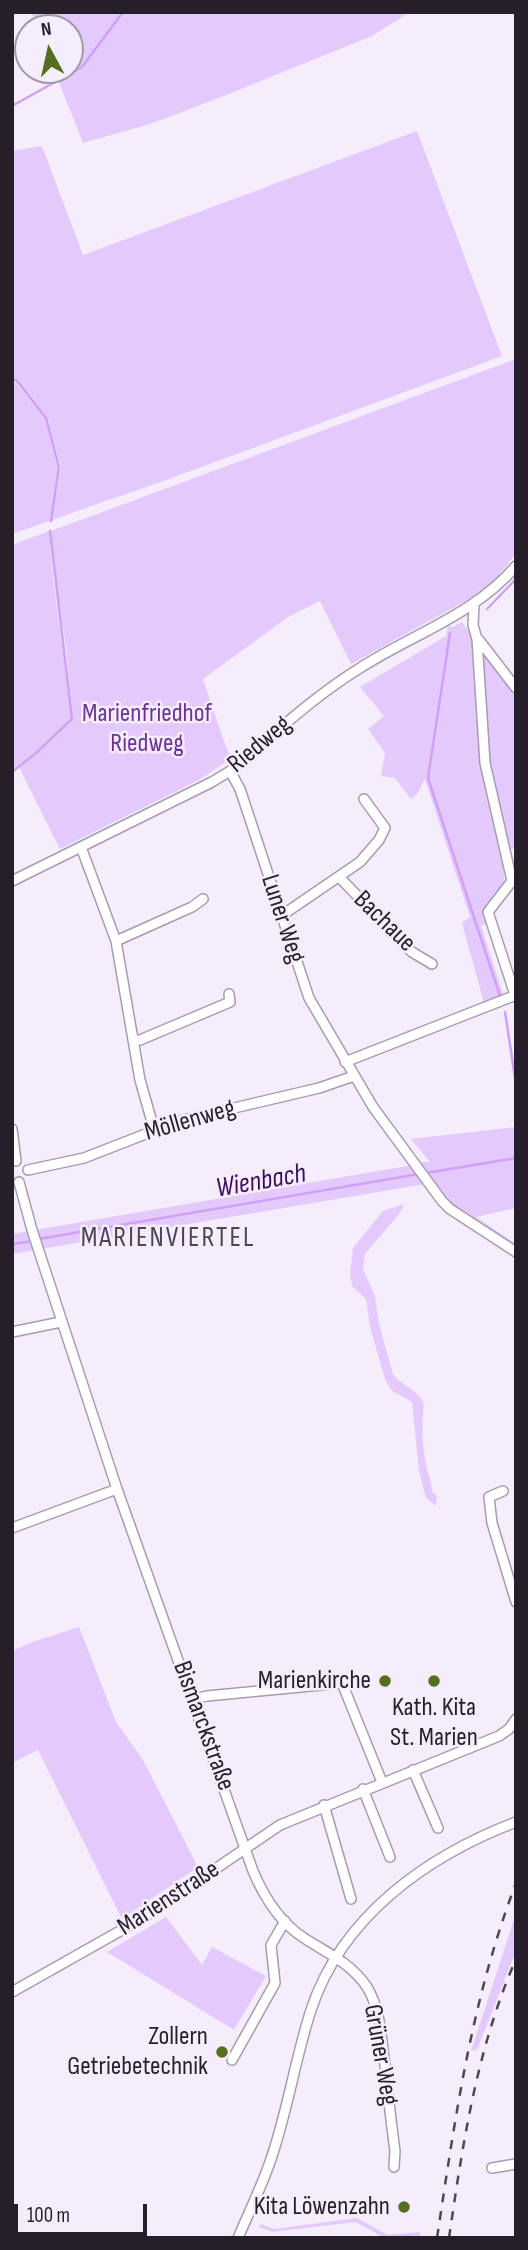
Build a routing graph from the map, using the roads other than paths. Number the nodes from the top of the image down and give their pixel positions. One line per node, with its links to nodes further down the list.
1 (516, 566): 2 (street, Riedweg)
2 (474, 605): 3 (street, Riedweg); 4 (street)
3 (461, 612): 4 (street); 7 (street, Riedweg)
4 (474, 625): 5 (street)
5 (477, 639): 6 (street); 17 (street)
6 (516, 688)
7 (230, 771): 9 (street, Riedweg); 13 (street, Luner Weg)
8 (364, 799): 10 (street)
9 (81, 847): 11 (street, Riedweg); 14 (street)
10 (339, 877): 13 (street); 15 (street, Bachaue)
11 (12, 881)
12 (203, 899): 14 (street)
13 (281, 916): 19 (street, Luner Weg)
14 (116, 941): 18 (street)
15 (432, 964)
16 (229, 994): 18 (street)
17 (515, 995): 19 (street)
18 (133, 1040): 22 (street)
19 (345, 1062): 20 (street, Luner Weg)
20 (354, 1076): 22 (street, Möllenweg); 26 (street, Luner Weg)
21 (12, 1129): 23 (street)
22 (153, 1129): 24 (street, Möllenweg)
23 (14, 1162): 24 (street)
24 (28, 1170): 25 (street)
25 (15, 1181): 27 (street, Bismarckstraße)
26 (516, 1252)
27 (61, 1322): 28 (street); 29 (street, Bismarckstraße)
28 (12, 1332)
29 (117, 1489): 31 (street); 33 (street, Bismarckstraße)
30 (503, 1491): 32 (street)
31 (12, 1528)
32 (516, 1602)
33 (193, 1699): 36 (street); 41 (street, Bismarckstraße)
34 (516, 1719): 35 (street, Marienstraße)
35 (413, 1770): 36 (street, Marienstraße); 40 (street)
36 (382, 1782): 37 (street, Marienstraße)
37 (363, 1789): 38 (street, Marienstraße); 42 (street)
38 (324, 1805): 41 (street, Marienstraße); 43 (street)
39 (516, 1822): 45 (street)
40 (438, 1828)
41 (246, 1848): 44 (street, Bismarckstraße); 46 (street, Marienstraße)
42 (390, 1857)
43 (351, 1899)
44 (285, 1921): 45 (street, Bismarckstraße); 47 (street)
45 (335, 1956): 49 (street, Grüner Weg); 51 (street)
46 (12, 1992)
47 (232, 2060)
48 (516, 2164): 50 (street)
49 (394, 2167)
50 (492, 2168)
51 (238, 2238)

